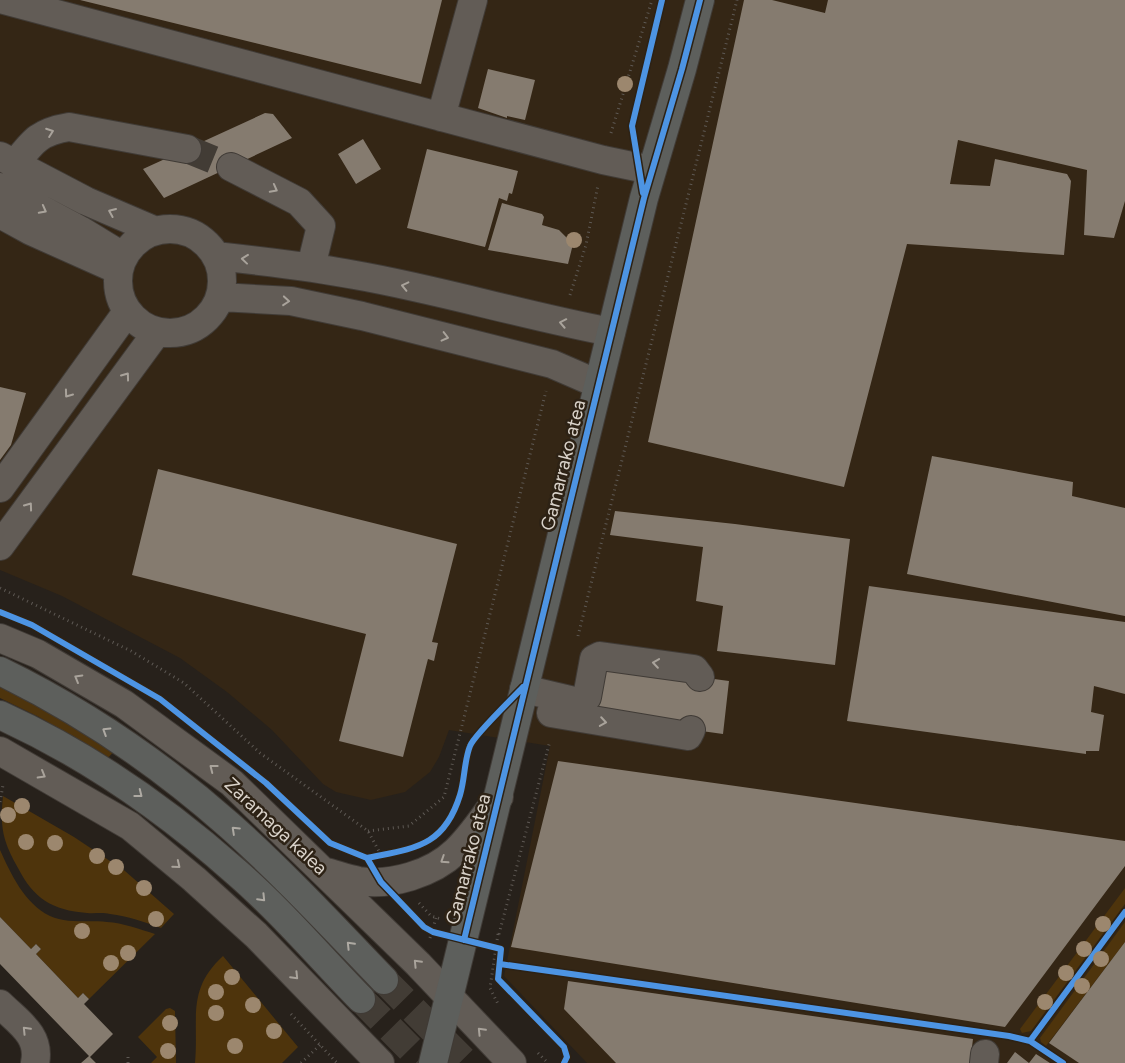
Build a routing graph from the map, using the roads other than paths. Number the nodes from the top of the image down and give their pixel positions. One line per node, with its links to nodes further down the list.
1 (4, 0): 4 (street)
2 (473, 0): 4 (street)
3 (700, 0): 8 (main road, Gamarrako atea)
4 (441, 116): 8 (street)
5 (187, 149): 6 (street, one-way to 5)
6 (8, 160): 11 (street, one-way to 6)
7 (231, 167): 14 (street, one-way to 14)
8 (651, 170): 18 (main road, Gamarrako atea)
9 (0, 187): 13 (street, one-way to 13)
10 (0, 214): 13 (street)
11 (156, 231): 12 (street); 13 (street)
12 (216, 256): 14 (street, one-way to 12); 15 (street)
13 (121, 264): 16 (street)
14 (311, 267): 18 (street, one-way to 14)
15 (220, 297): 17 (street); 19 (street, one-way to 19)
16 (127, 312): 17 (street); 20 (street, one-way to 20)
17 (158, 332): 21 (street, one-way to 17)
18 (611, 332): 19 (main road, Gamarrako atea)
19 (598, 384): 25 (main road, Gamarrako atea)
20 (0, 488)
21 (0, 546)
22 (0, 638): 30 (street, Zaramaga kalea, one-way to 22)
23 (0, 671): 31 (main road, Zaramaga kalea, one-way to 23)
24 (700, 677): 25 (street, one-way to 25)
25 (522, 698): 27 (street, one-way to 27); 29 (main road, Gamarrako atea)
26 (0, 714): 32 (main road, one-way to 32)
27 (691, 730)
28 (0, 751): 37 (street, one-way to 37)
29 (498, 797): 30 (street, Gamarrako atea, one-way to 30); 33 (main road, Gamarrako atea)
30 (326, 872): 33 (street, Zaramaga kalea, one-way to 30)
31 (384, 980)
32 (361, 999)
33 (450, 999): 35 (street, Zaramaga kalea, one-way to 33); 38 (main road, Gamarrako atea)
34 (0, 1004): 36 (street, one-way to 34)
35 (522, 1055)
36 (35, 1063)
37 (380, 1063)
38 (433, 1063)

